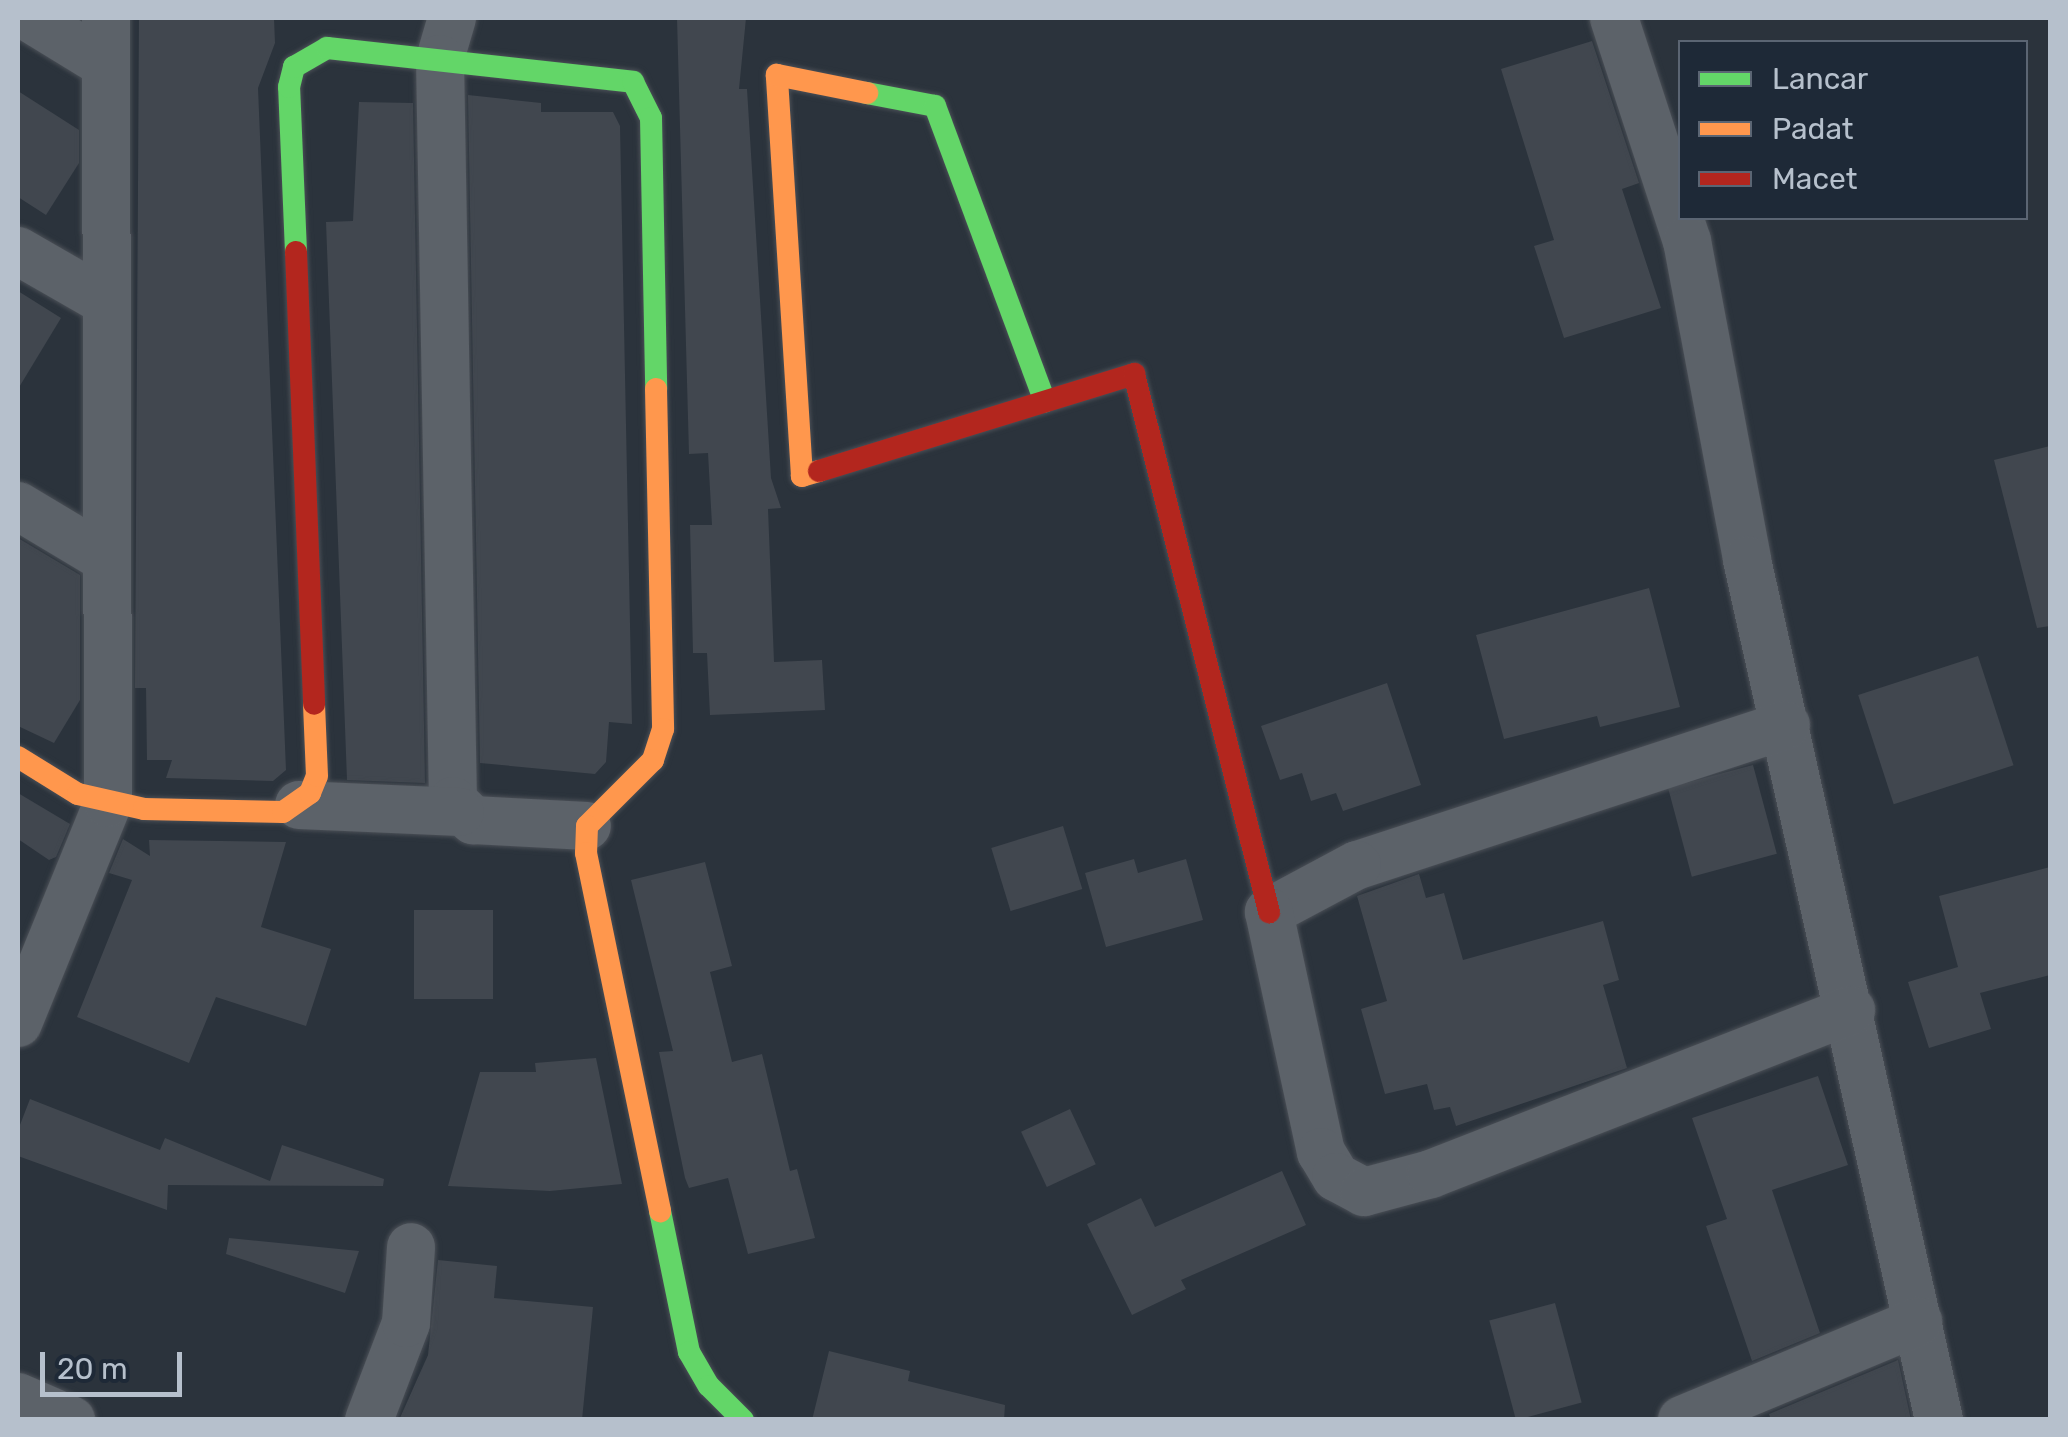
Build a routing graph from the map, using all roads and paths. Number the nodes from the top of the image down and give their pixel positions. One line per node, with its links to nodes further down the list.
1 (30, 18): 4 (street)
2 (1614, 18): 5 (street)
3 (446, 38): 15 (street); 16 (street); 17 (street)
4 (105, 41): 8 (street)
5 (1678, 214)
6 (1680, 220): 12 (street)
7 (18, 251): 8 (street)
8 (105, 301): 11 (street)
9 (1045, 401): 9 (street); 18 (street)
10 (18, 506): 11 (street)
11 (105, 558): 14 (street)
12 (1786, 725): 18 (street); 19 (street)
13 (18, 757): 14 (street)
14 (108, 802): 15 (street); 20 (street)
15 (298, 804): 16 (street)
16 (460, 812): 17 (street)
17 (587, 826): 26 (street)
18 (1269, 912): 19 (street)
19 (1851, 1010): 22 (street)
20 (18, 1023)
21 (411, 1247): 25 (street)
22 (1918, 1322): 27 (street); 28 (street)
23 (18, 1397): 24 (street)
24 (71, 1420)
25 (369, 1420)
26 (744, 1420)
27 (1682, 1420)
28 (1939, 1420)

